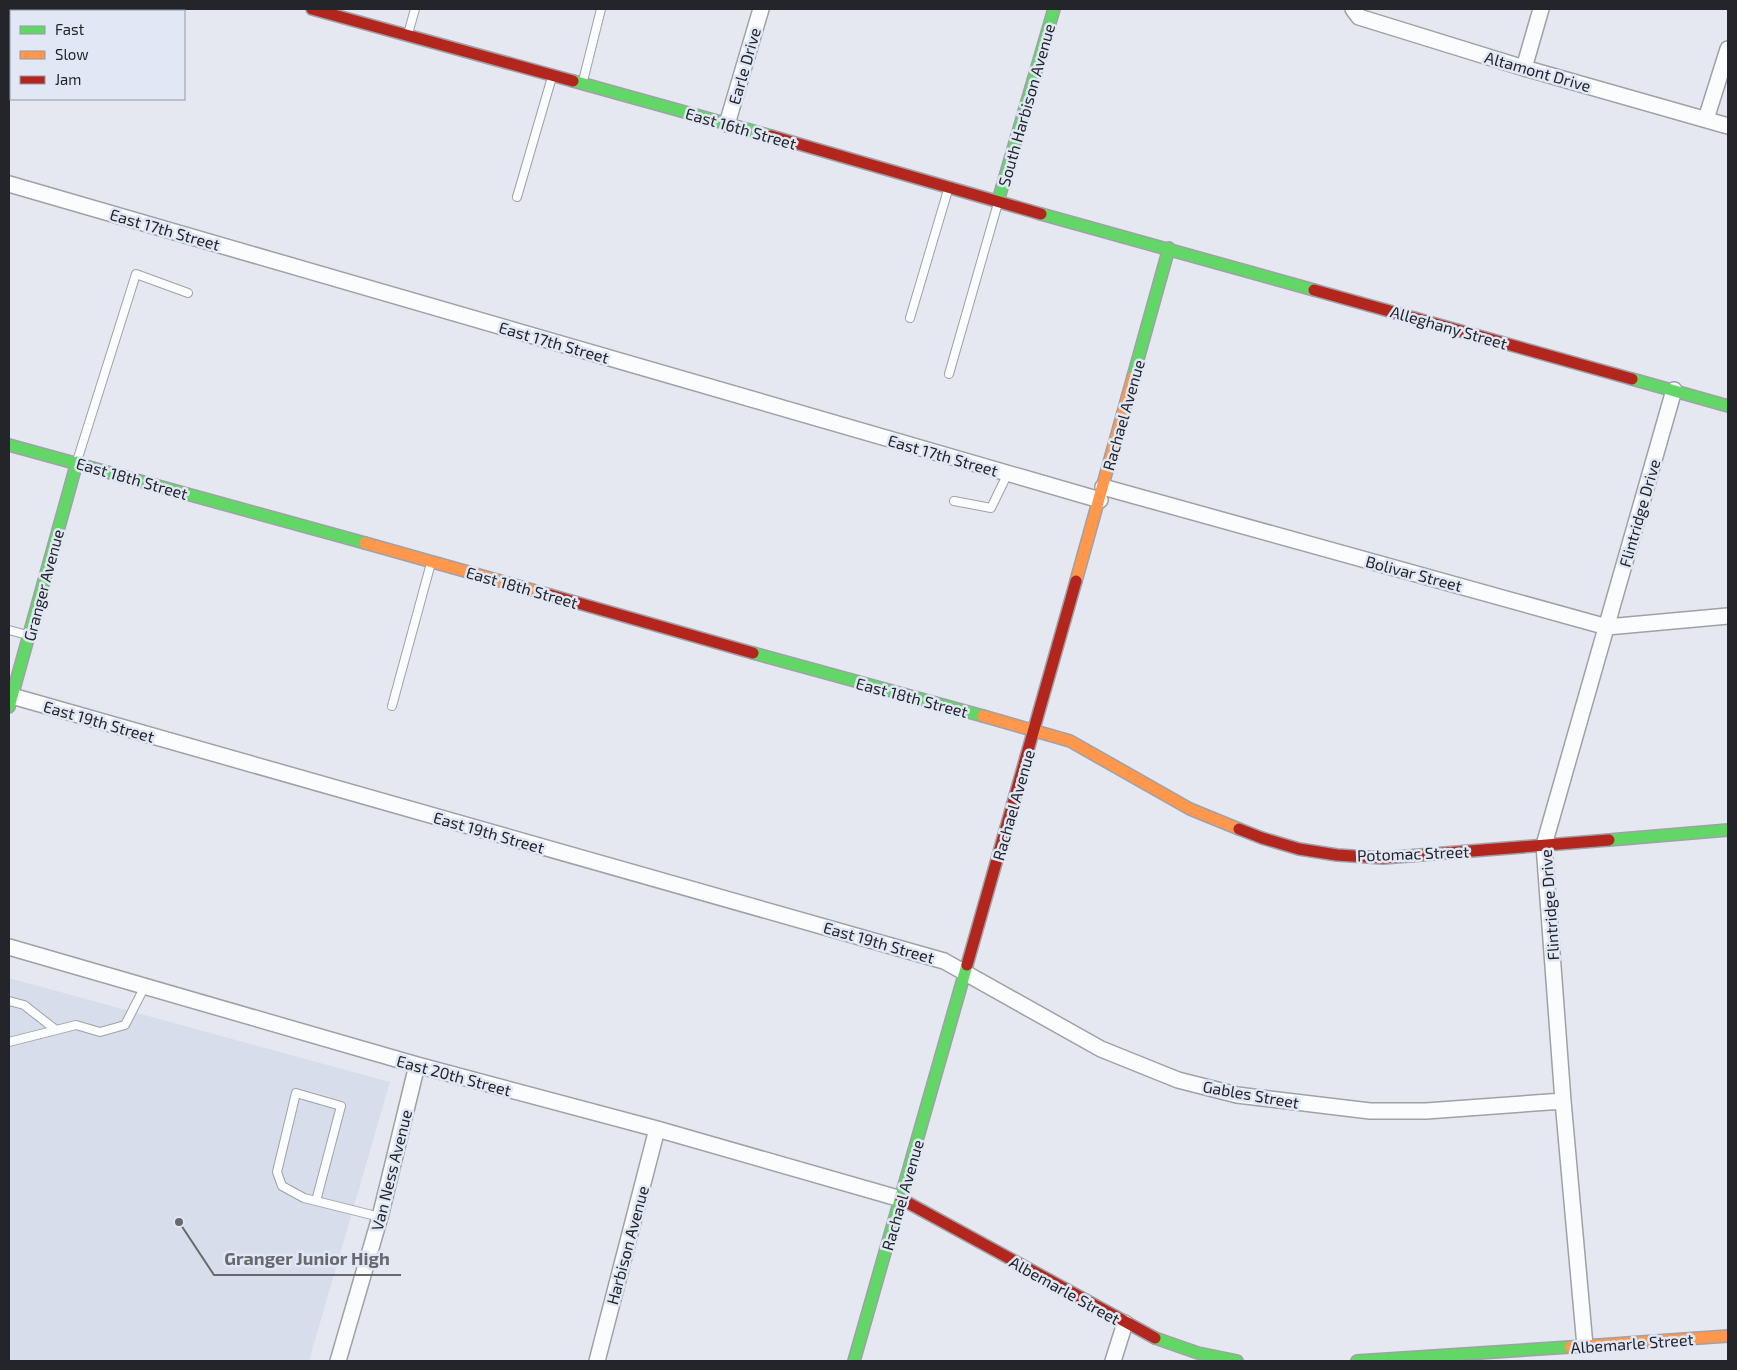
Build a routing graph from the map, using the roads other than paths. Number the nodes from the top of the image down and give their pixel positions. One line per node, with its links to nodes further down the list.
1 (312, 9): 8 (street, East 16th Street)
2 (415, 9): 8 (lane)
3 (602, 9): 12 (lane)
4 (761, 9): 14 (street, Earle Drive)
5 (1054, 9): 19 (street, South Harbison Avenue)
6 (1352, 9): 10 (street, Altamont Drive)
7 (1540, 9): 10 (street)
8 (408, 36): 11 (street, East 16th Street)
9 (1728, 49): 13 (street)
10 (1524, 68): 13 (street, Altamont Drive)
11 (552, 75): 12 (street, East 16th Street); 18 (lane)
12 (582, 83): 14 (street, East 16th Street)
13 (1706, 119): 15 (street, Altamont Drive)
14 (727, 124): 17 (street, East 16th Street)
15 (1728, 126)
16 (9, 184): 28 (street, East 17th Street)
17 (948, 188): 19 (street, East 16th Street); 22 (lane)
18 (517, 197)
19 (998, 201): 20 (street, East 16th Street); 23 (lane)
20 (1169, 248): 24 (street, Alleghany Street); 29 (street, Rachael Avenue)
21 (188, 293): 27 (lane)
22 (910, 318)
23 (949, 374)
24 (1674, 390): 25 (street, Alleghany Street); 33 (street, Flintridge Drive)
25 (1728, 406)
26 (9, 445): 27 (street, East 18th Street)
27 (76, 462): 31 (street, East 18th Street); 35 (street, Granger Avenue)
28 (1008, 473): 29 (street, East 17th Street); 30 (lane)
29 (1101, 493): 33 (street, Bolivar Street); 38 (street, Rachael Avenue)
30 (954, 501)
31 (432, 561): 37 (lane); 38 (street, East 18th Street)
32 (1728, 616): 33 (street, Bolivar Street)
33 (1607, 626): 40 (street, Flintridge Drive)
34 (9, 630): 35 (lane)
35 (29, 636): 36 (street, Granger Avenue)
36 (10, 702): 42 (street, East 19th Street)
37 (392, 706)
38 (1035, 730): 40 (street, Potomac Street); 42 (street, Rachael Avenue)
39 (1728, 830): 40 (street, Potomac Street)
40 (1544, 845): 48 (street, Flintridge Drive)
41 (9, 947): 43 (street, East 20th Street)
42 (964, 972): 48 (street, Gables Street); 50 (street, Rachael Avenue)
43 (146, 986): 45 (lane); 47 (street, East 20th Street)
44 (9, 1001): 45 (lane)
45 (56, 1030): 46 (lane)
46 (9, 1042)
47 (417, 1065): 49 (street, East 20th Street); 52 (street, Van Ness Avenue)
48 (1563, 1102): 55 (street, Flintridge Drive)
49 (657, 1130): 50 (street, East 20th Street); 57 (street, Harbison Avenue)
50 (901, 1199): 53 (street, Albemarle Street); 58 (street, Rachael Avenue)
51 (316, 1201): 51 (lane); 52 (lane)
52 (380, 1217): 56 (street, Van Ness Avenue)
53 (1124, 1323): 59 (street); 60 (street, Albemarle Street)
54 (1728, 1336): 55 (street, Albemarle Street)
55 (1585, 1346): 62 (street, Albemarle Street)
56 (338, 1361)
57 (597, 1361)
58 (854, 1361)
59 (1113, 1361)
60 (1237, 1361)
61 (1357, 1361): 62 (street, Albemarle Street)
62 (1363, 1361)

